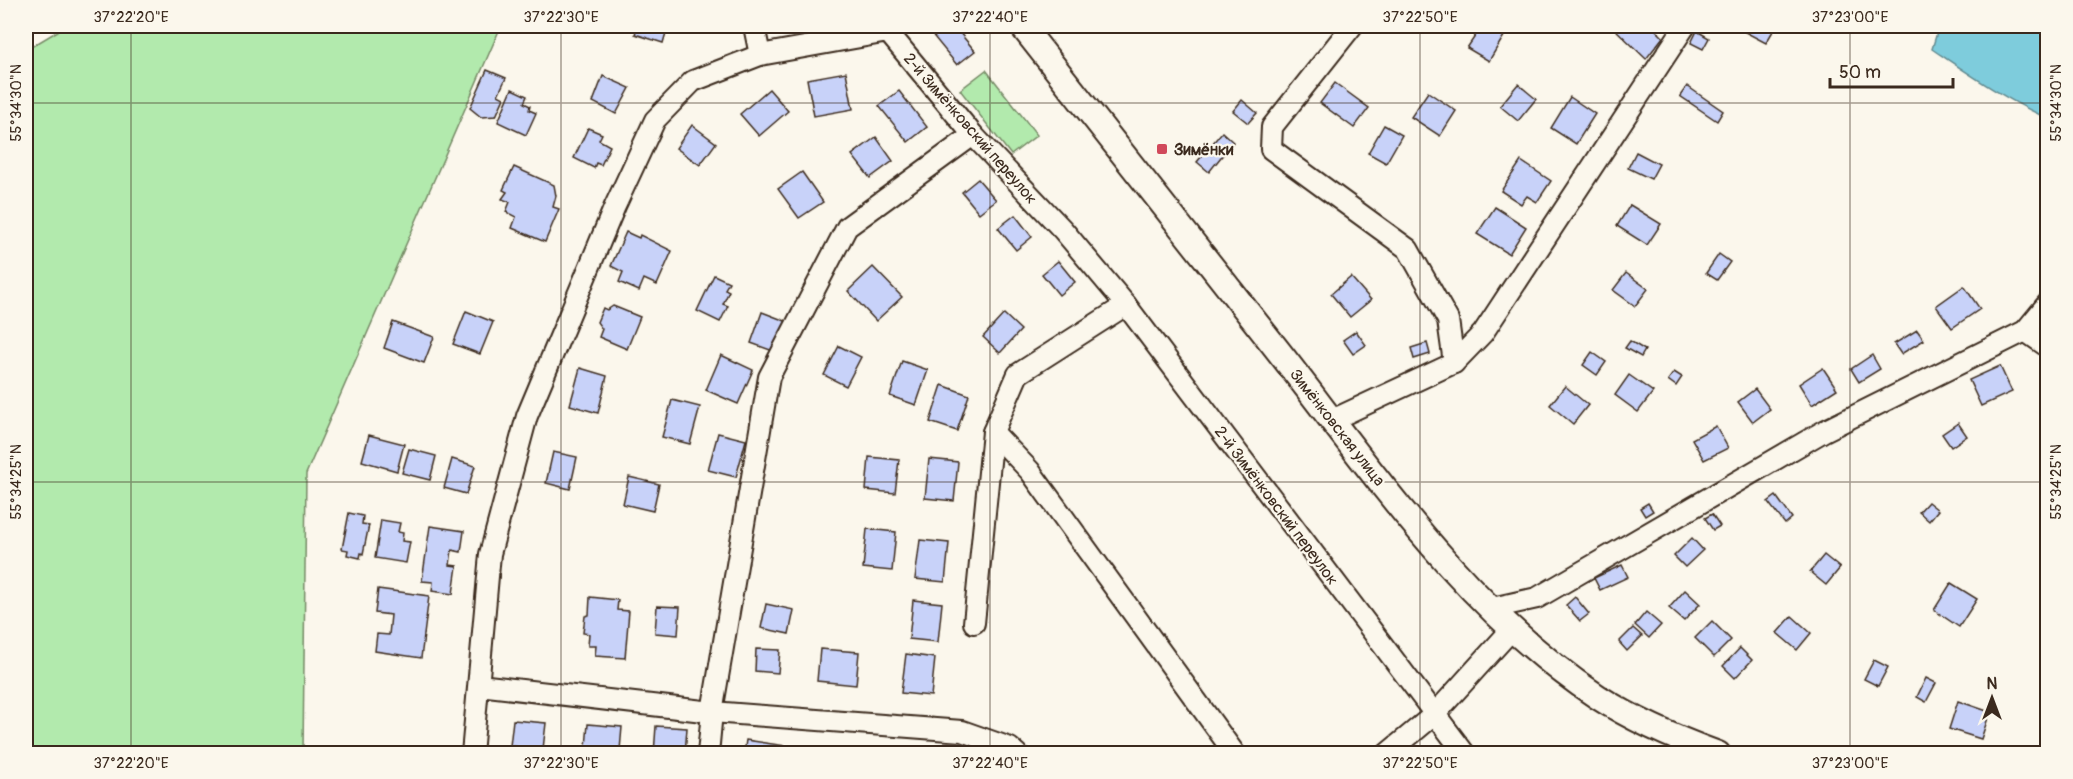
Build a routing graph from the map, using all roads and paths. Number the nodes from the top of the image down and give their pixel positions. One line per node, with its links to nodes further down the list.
1 (754, 26): 5 (street)
2 (1022, 26): 12 (main road, Зимёнковская улица)
3 (1352, 26): 11 (street)
4 (1685, 26): 11 (street)
5 (760, 56): 6 (street, 2-й Зимёнковский переулок); 17 (street, 2-й Зимёнковский переулок)
6 (973, 135): 8 (street, 2-й Зимёнковский переулок); 18 (street)
7 (2048, 303): 9 (street)
8 (1126, 305): 13 (street); 19 (street, 2-й Зимёнковский переулок)
9 (2025, 331): 10 (street); 14 (street)
10 (2048, 347)
11 (1454, 363): 12 (street)
12 (1332, 420): 14 (main road, Зимёнковская улица)
13 (993, 432): 15 (street); 23 (street)
14 (1492, 608): 16 (main road, Зимёнковская улица)
15 (974, 623)
16 (1512, 629): 19 (street); 26 (main road, Зимёнковская улица)
17 (479, 685): 18 (street); 20 (street, 2-й Зимёнковский переулок)
18 (712, 712): 21 (street); 22 (street)
19 (1435, 714): 24 (street); 25 (street, 2-й Зимёнковский переулок)
20 (472, 753)
21 (708, 753)
22 (1017, 753)
23 (1235, 753)
24 (1388, 753)
25 (1465, 753)
26 (1718, 753)

